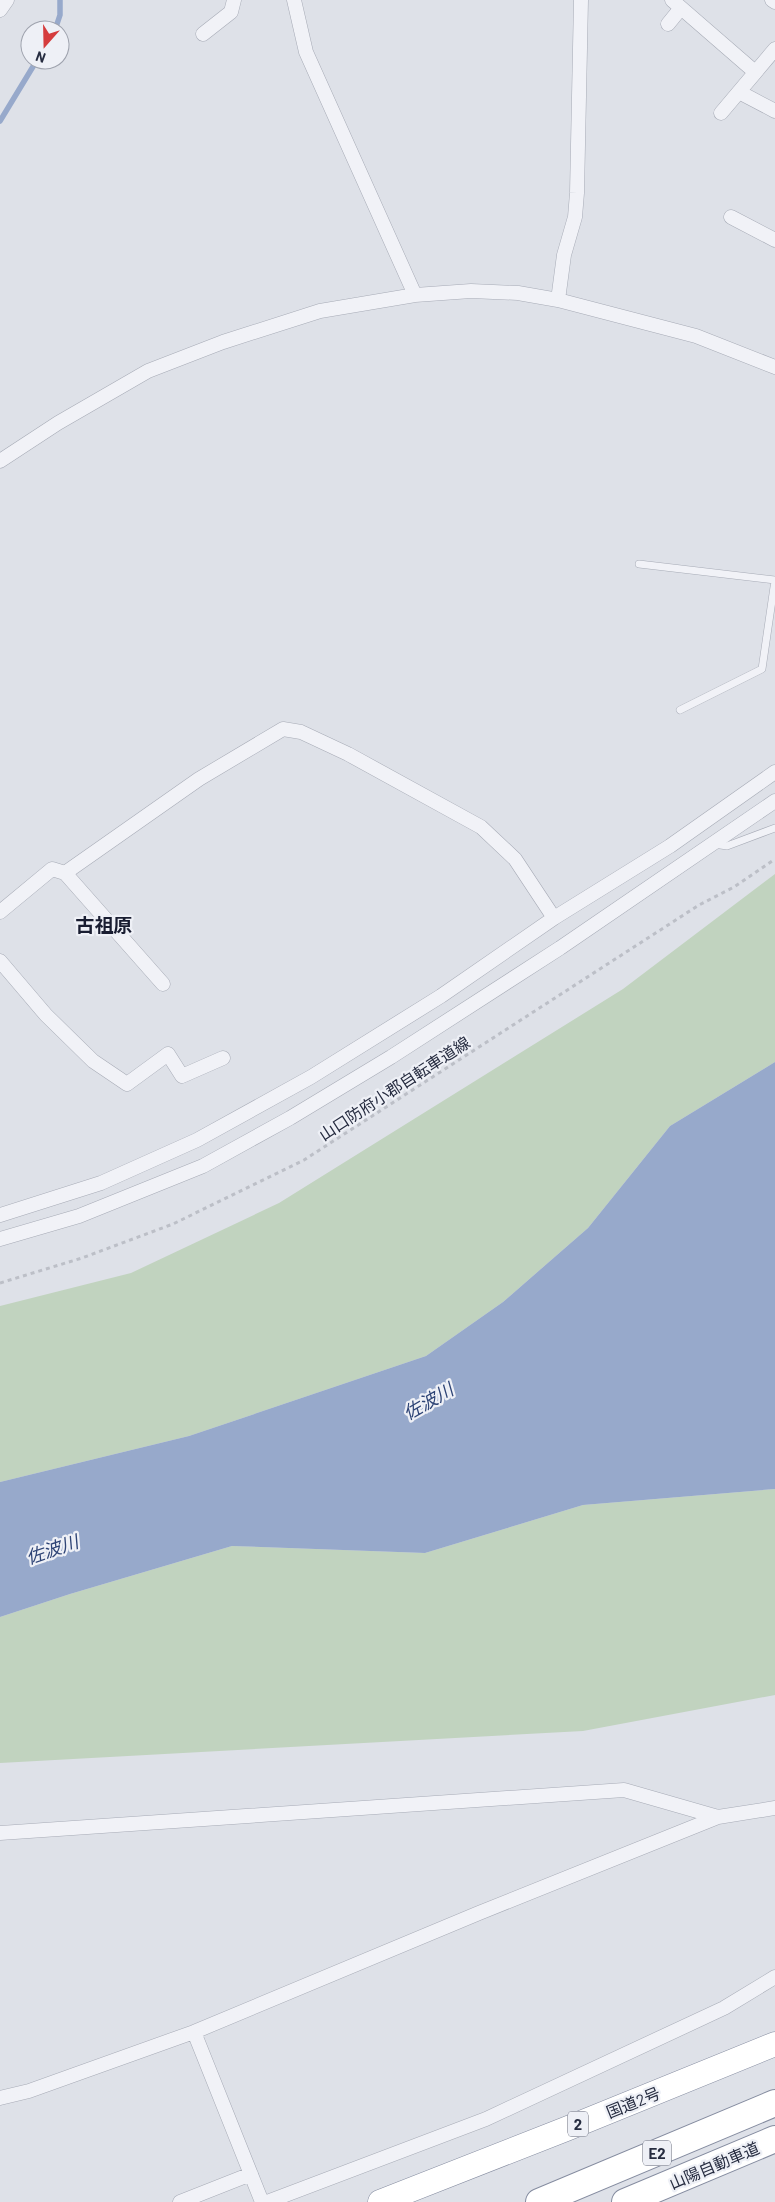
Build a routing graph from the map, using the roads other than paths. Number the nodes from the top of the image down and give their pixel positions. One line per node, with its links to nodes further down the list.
1 (7, 0): 6 (street)
2 (234, 0): 8 (street)
3 (294, 0): 16 (street)
4 (580, 0): 17 (street)
5 (677, 4): 7 (street); 10 (street)
6 (0, 10)
7 (668, 24)
8 (203, 34)
9 (775, 49): 10 (street)
10 (755, 72): 11 (street)
11 (739, 92): 12 (street); 13 (street)
12 (775, 111)
13 (721, 113)
14 (731, 217): 15 (street)
15 (775, 240)
16 (414, 295): 17 (street); 19 (street)
17 (558, 300): 18 (street)
18 (775, 366)
19 (0, 461)
20 (639, 564): 21 (lane)
21 (775, 580): 22 (lane)
22 (680, 710)
23 (775, 772): 29 (street)
24 (775, 801): 26 (street)
25 (775, 828): 26 (lane)
26 (712, 844): 34 (street)
27 (66, 873): 28 (street); 29 (street); 31 (street)
28 (0, 912)
29 (554, 918): 33 (street)
30 (0, 962): 32 (street)
31 (163, 984)
32 (223, 1058)
33 (0, 1215)
34 (0, 1240)
35 (775, 1808): 36 (street)
36 (718, 1817): 37 (street); 39 (street)
37 (0, 1833)
38 (775, 1977): 47 (street)
39 (194, 2032): 41 (street); 44 (street)
40 (775, 2044): 48 (highway, 国道2号 / 2)
41 (0, 2098)
42 (775, 2103): 49 (highway, 山陽自動車道 / E2)
43 (775, 2139): 50 (highway, 山陽自動車道 / E2)
44 (251, 2174): 45 (street); 46 (street)
45 (180, 2202)
46 (262, 2202)
47 (267, 2202)
48 (380, 2202)
49 (539, 2202)
50 (625, 2202)

